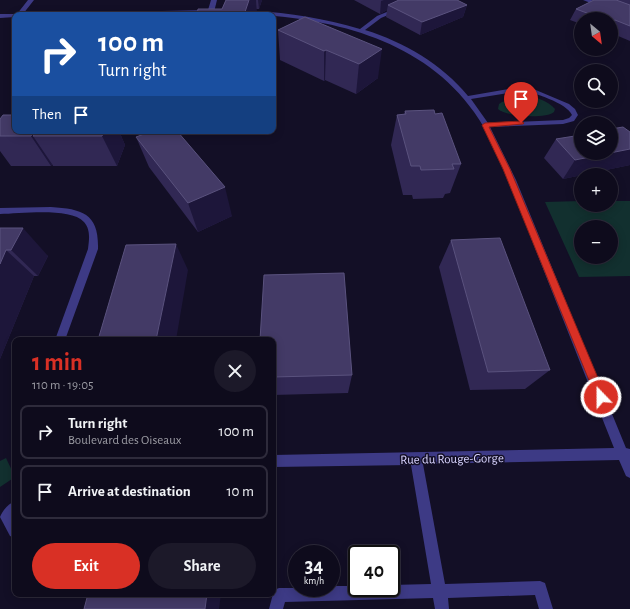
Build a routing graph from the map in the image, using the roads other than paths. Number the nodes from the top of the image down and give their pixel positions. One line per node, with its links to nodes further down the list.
1 (31, 0): 6 (street)
2 (214, 0): 7 (street)
3 (420, 0): 14 (street)
4 (586, 0): 5 (street)
5 (608, 8)
6 (22, 12)
7 (210, 12): 8 (street)
8 (217, 12)
9 (237, 12): 10 (street)
10 (266, 12)
11 (276, 13): 14 (street)
12 (12, 15): 13 (street)
13 (0, 16)
14 (360, 31): 15 (street)
15 (467, 98): 16 (street); 16 (street)
16 (485, 125): 19 (street)
17 (0, 211): 18 (street)
18 (61, 337)
19 (626, 454): 20 (street, Rue du Rouge-Gorge); 22 (street)
20 (416, 458): 21 (street, Rue du Rouge-Gorge); 25 (street)
21 (276, 461)
22 (630, 472)
23 (12, 511): 24 (street)
24 (12, 526)
25 (439, 591): 26 (street); 27 (street); 28 (street)
26 (276, 609)
27 (442, 609)
28 (546, 609)

